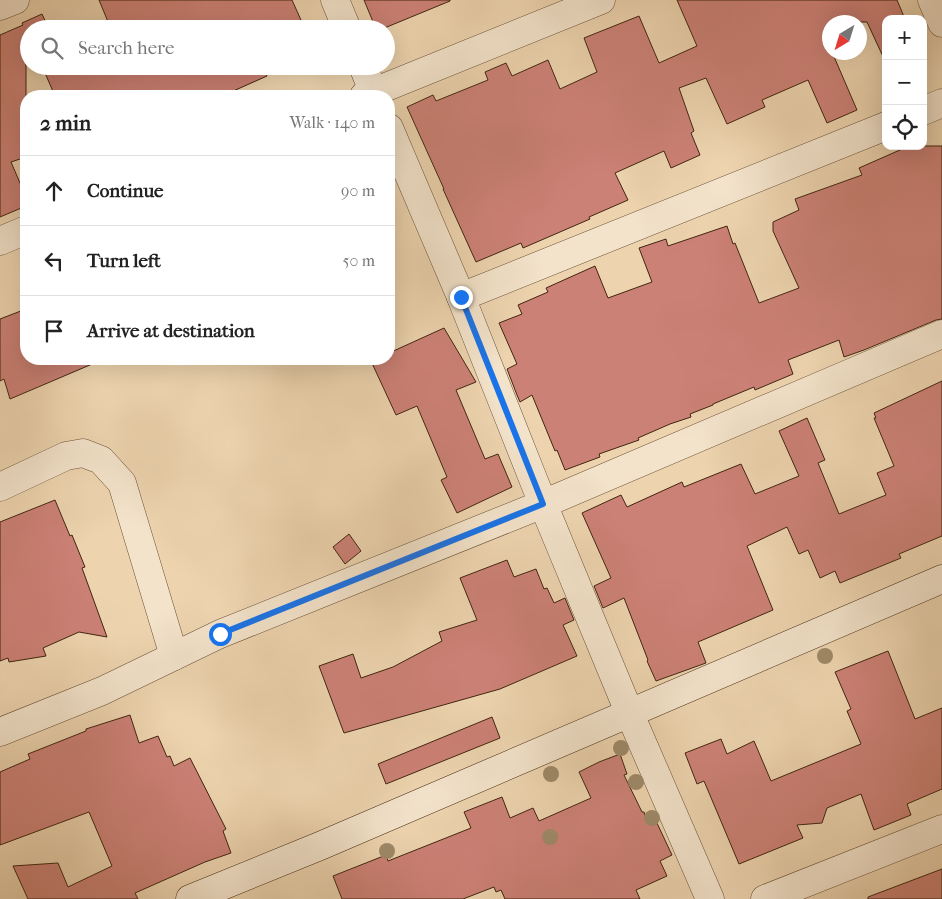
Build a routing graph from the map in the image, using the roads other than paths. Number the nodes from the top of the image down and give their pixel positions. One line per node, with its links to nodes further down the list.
1 (15, 0): 5 (street)
2 (335, 0): 6 (street)
3 (601, 0): 10 (street)
4 (932, 0): 7 (street)
5 (0, 6)
6 (343, 20)
7 (942, 24)
8 (365, 75): 9 (street)
9 (370, 90)
10 (383, 90)
11 (942, 103): 12 (street)
12 (927, 109)
13 (882, 128): 17 (street)
14 (395, 142): 17 (street)
15 (20, 232): 16 (street)
16 (0, 240)
17 (461, 297): 20 (street)
18 (942, 334): 20 (street)
19 (0, 487): 22 (street)
20 (543, 504): 22 (street); 23 (street)
21 (942, 579): 23 (street)
22 (174, 656): 24 (street)
23 (629, 712): 26 (street); 27 (street)
24 (0, 732)
25 (942, 829): 28 (street)
26 (199, 897)
27 (710, 899)
28 (766, 899)

